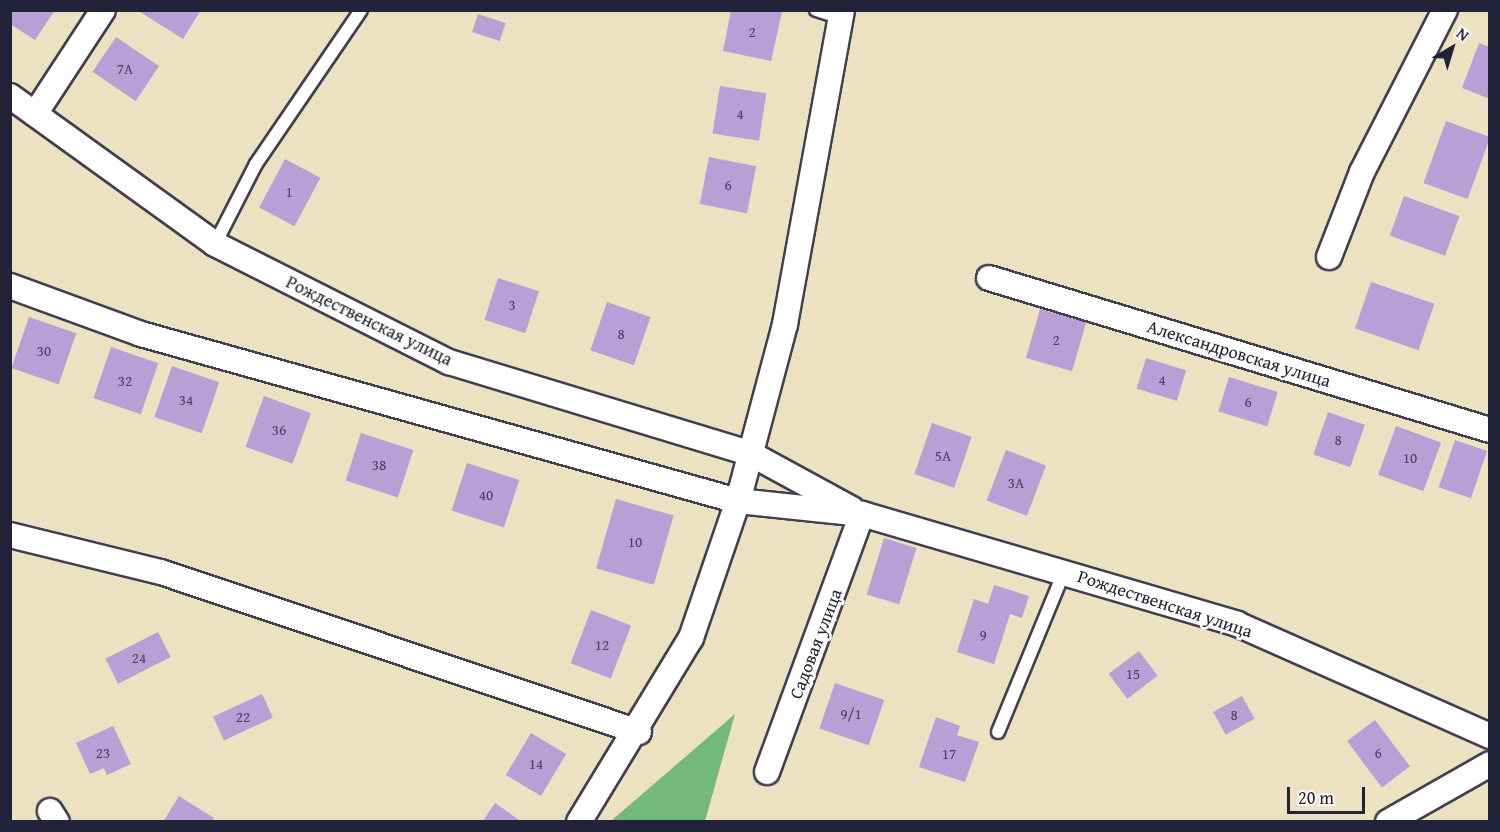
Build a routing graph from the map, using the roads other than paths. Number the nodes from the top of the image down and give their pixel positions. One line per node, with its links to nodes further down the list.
1 (103, 10): 7 (street)
2 (361, 10): 8 (lane)
3 (816, 10): 5 (lane)
4 (1445, 10): 9 (street)
5 (842, 14): 13 (street)
6 (10, 96): 7 (street, Рождественская улица)
7 (35, 114): 8 (street, Рождественская улица)
8 (215, 244): 13 (street, Рождественская улица)
9 (1329, 257)
10 (989, 278): 12 (street, Александровская улица)
11 (10, 286): 14 (street, Рождественская улица)
12 (1490, 430)
13 (751, 454): 14 (street); 15 (street, Рождественская улица)
14 (738, 501): 15 (street, Рождественская улица); 18 (street)
15 (862, 514): 17 (street, Рождественская улица); 22 (street, Садовая улица)
16 (10, 535): 18 (street)
17 (1064, 572): 19 (lane); 20 (street, Рождественская улица)
18 (639, 732): 23 (street)
19 (998, 732)
20 (1490, 736)
21 (1490, 764): 24 (street)
22 (767, 772)
23 (579, 822)
24 (1388, 822)

